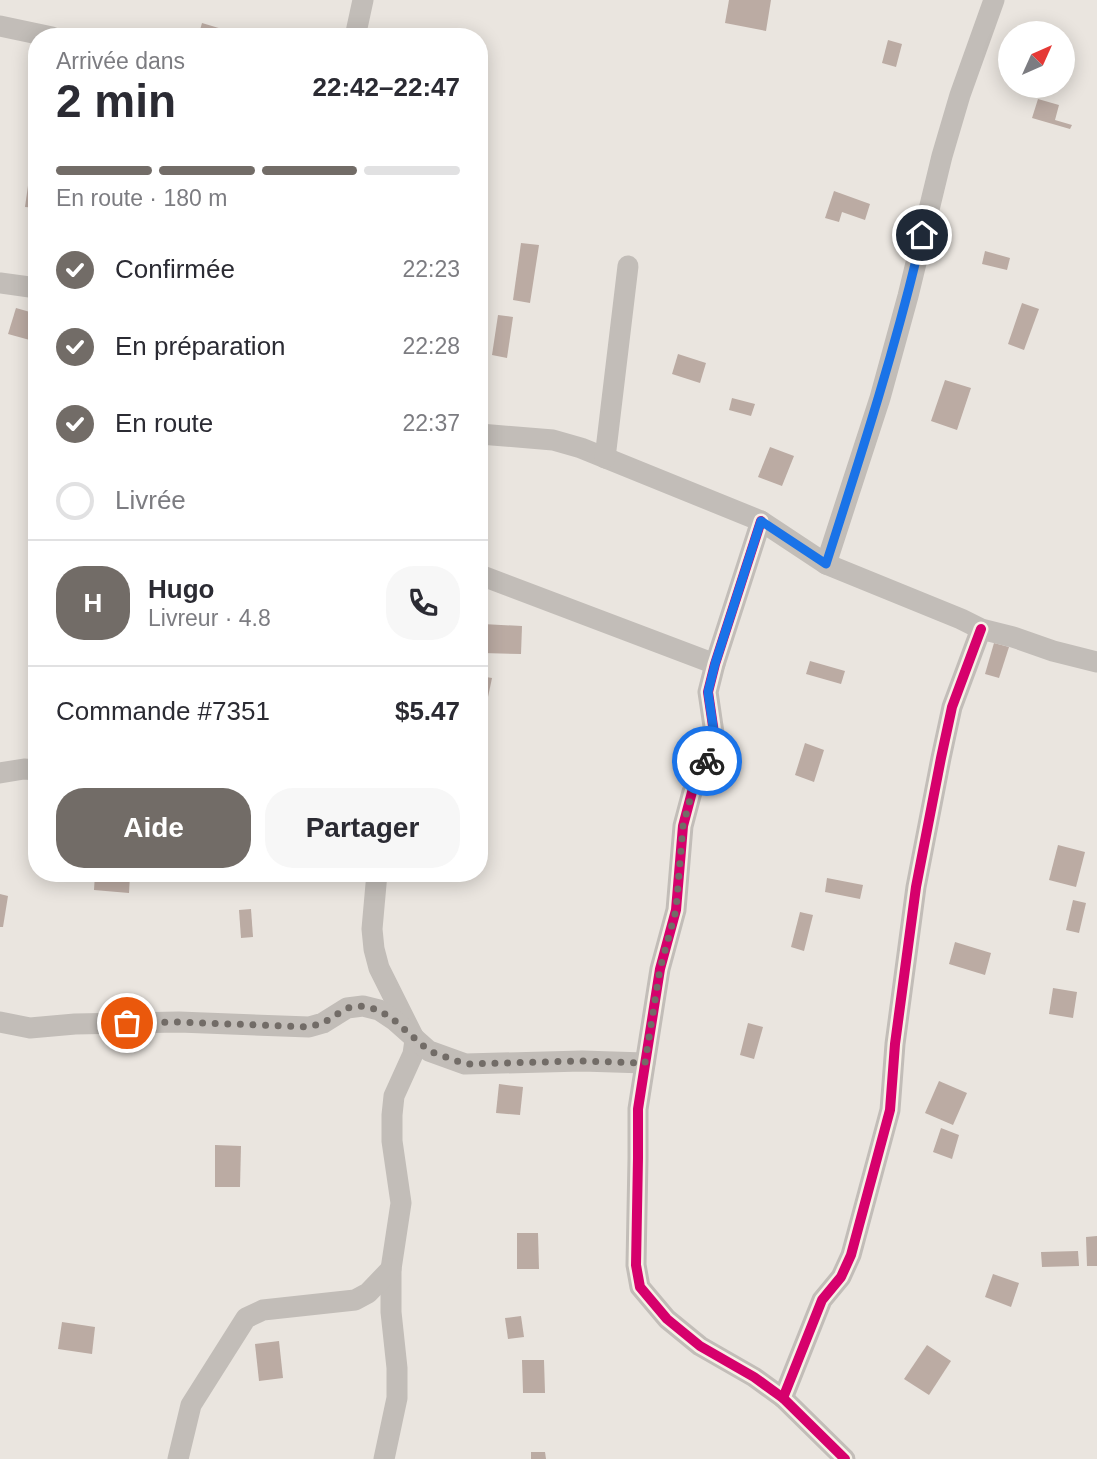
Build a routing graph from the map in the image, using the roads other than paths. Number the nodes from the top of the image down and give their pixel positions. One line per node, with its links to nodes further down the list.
1 (363, 0): 4 (street)
2 (994, 0): 12 (street)
3 (0, 26): 5 (street)
4 (357, 28)
5 (28, 32)
6 (628, 266): 10 (street)
7 (0, 283): 8 (street)
8 (28, 287)
9 (488, 435): 10 (street)
10 (605, 458): 11 (street)
11 (761, 521): 12 (street); 16 (street)
12 (826, 564): 14 (street)
13 (488, 578): 16 (street)
14 (981, 629): 15 (street); 24 (street)
15 (1097, 662)
16 (715, 664): 22 (street)
17 (28, 769): 18 (street)
18 (0, 773)
19 (376, 882): 21 (street)
20 (0, 1022): 21 (street)
21 (415, 1040): 22 (street); 23 (street)
22 (645, 1063): 24 (street)
23 (391, 1269): 25 (street); 26 (street)
24 (783, 1398): 27 (street)
25 (178, 1459)
26 (384, 1459)
27 (845, 1459)

